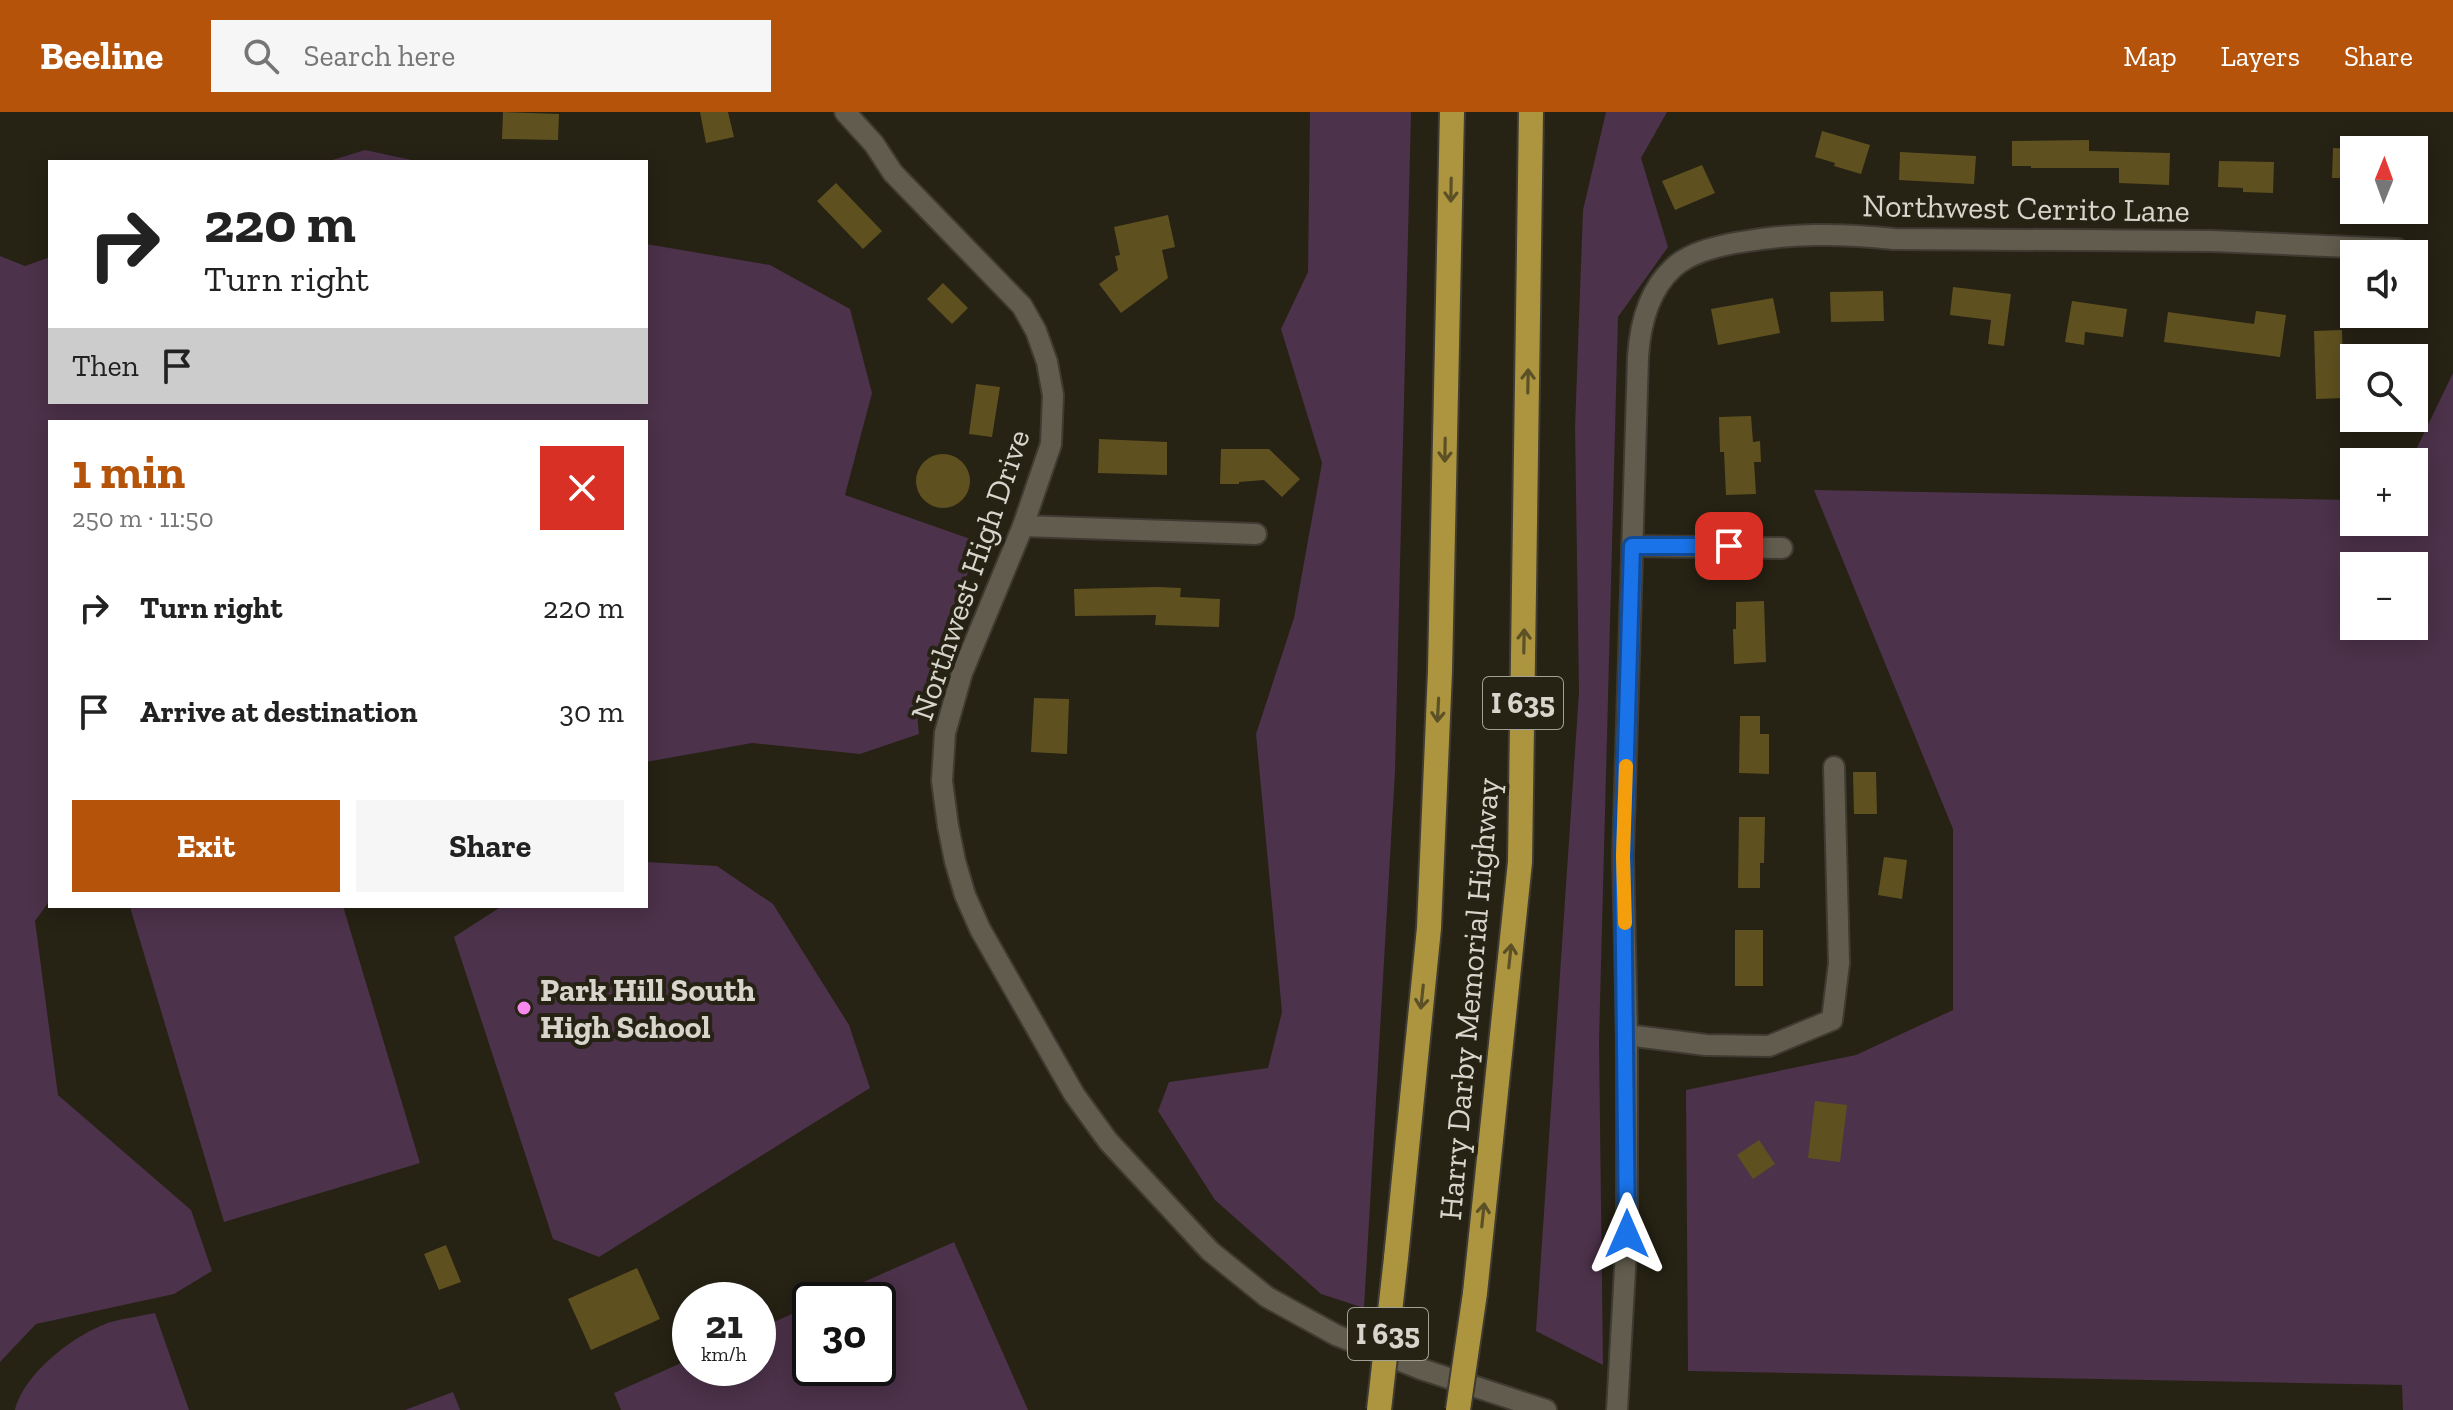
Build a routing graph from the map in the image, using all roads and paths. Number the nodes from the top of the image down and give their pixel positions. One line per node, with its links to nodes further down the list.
1 (845, 112): 5 (street, Northwest High Drive)
2 (1452, 112): 11 (highway, Harry Darby Memorial Highway / I 635, one-way to 11, bridge)
3 (1531, 112): 12 (highway, Harry Darby Memorial Highway / I 635, one-way to 3, bridge)
4 (2340, 247): 7 (street, Northwest Cerrito Lane)
5 (1023, 526): 6 (street); 13 (street, Northwest High Drive)
6 (1256, 534)
7 (1632, 546): 8 (street); 10 (street)
8 (1782, 548)
9 (1834, 767): 10 (street)
10 (1627, 1035): 14 (street)
11 (1379, 1410)
12 (1458, 1410)
13 (1546, 1410)
14 (1617, 1410)

